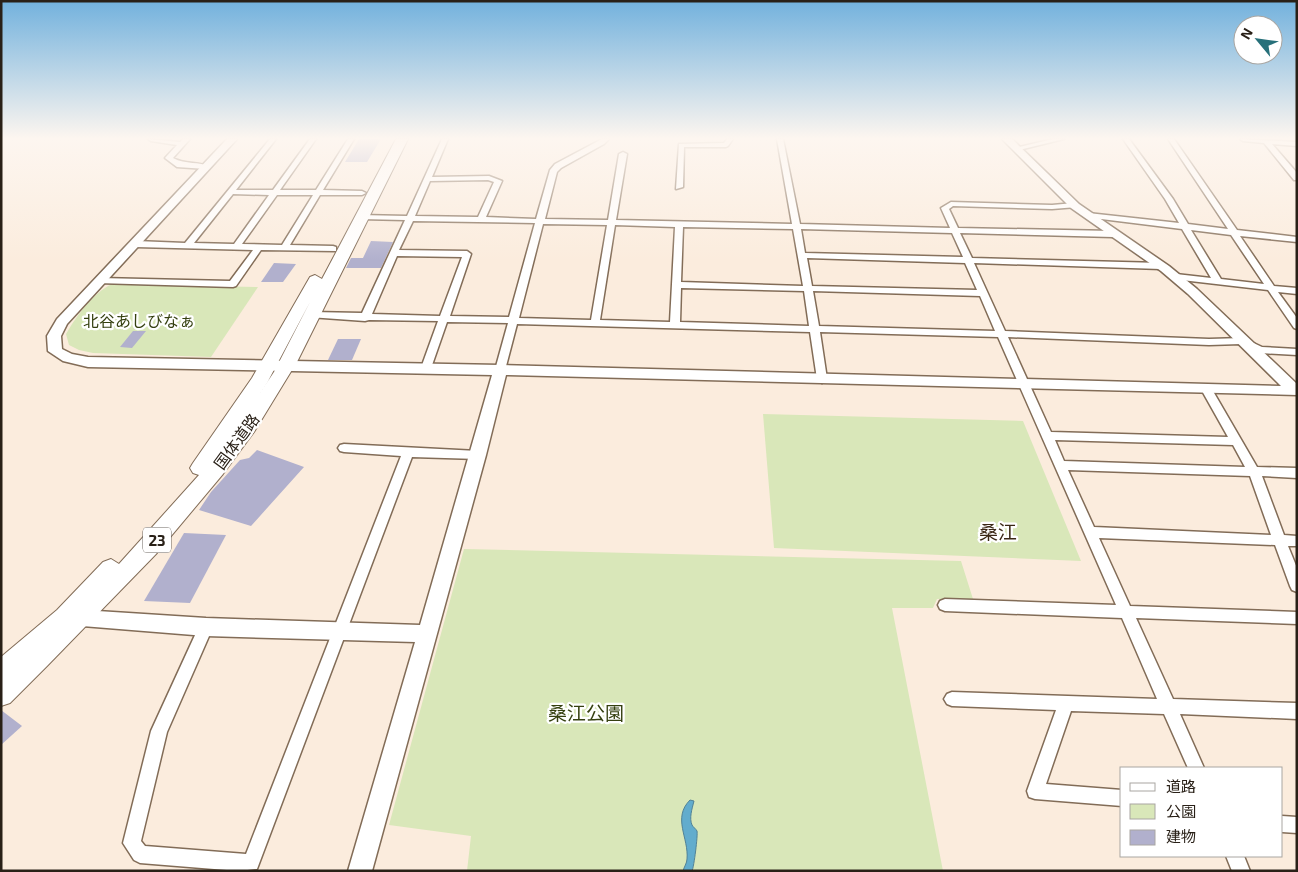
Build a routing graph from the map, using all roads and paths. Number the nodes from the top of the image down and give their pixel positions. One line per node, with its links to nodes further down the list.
1 (427, 179): 24 (street)
2 (194, 180): 35 (street)
3 (240, 180): 17 (street)
4 (284, 180): 18 (street)
5 (326, 180): 19 (street)
6 (369, 180): 20 (main road, 国体道路 / 23)
7 (380, 180): 23 (main road, 国体道路 / 23)
8 (494, 180): 25 (street)
9 (551, 180): 26 (street)
10 (618, 180): 27 (street)
11 (680, 180): 16 (street)
12 (787, 180): 29 (street)
13 (1050, 180): 21 (street)
14 (1155, 180): 30 (street)
15 (1198, 180): 32 (street)
16 (679, 187)
17 (230, 192): 18 (street); 36 (street)
18 (275, 192): 19 (street); 37 (street)
19 (318, 192): 20 (street); 39 (street)
20 (362, 193): 40 (main road, 国体道路 / 23)
21 (1074, 205): 22 (street); 31 (street)
22 (1088, 215): 30 (street); 33 (street)
23 (360, 217): 24 (street); 53 (main road, 国体道路 / 23)
24 (410, 218): 25 (street); 41 (street)
25 (481, 219): 26 (street)
26 (541, 220): 27 (street); 56 (street)
27 (611, 221): 28 (street); 57 (street)
28 (679, 223): 29 (street); 48 (street)
29 (796, 226): 31 (street); 42 (street)
30 (1186, 227): 32 (street); 47 (street)
31 (954, 230): 33 (street); 43 (street)
32 (1234, 233): 34 (street); 49 (street)
33 (1113, 234): 44 (street)
34 (1295, 242)
35 (136, 244): 36 (street); 46 (street)
36 (187, 246): 37 (street)
37 (236, 247): 38 (street)
38 (259, 247): 39 (street); 46 (street)
39 (284, 248): 40 (street)
40 (333, 249): 64 (main road, 国体道路 / 23)
41 (394, 253): 54 (street); 55 (street)
42 (802, 255): 43 (street); 50 (street)
43 (969, 260): 44 (street); 52 (street)
44 (1160, 266): 45 (street)
45 (1176, 277): 47 (street); 62 (street)
46 (100, 281): 64 (street)
47 (1217, 281): 49 (street)
48 (676, 285): 50 (street); 58 (street)
49 (1271, 287): 51 (street); 59 (street)
50 (808, 289): 52 (street); 60 (street)
51 (1297, 291)
52 (984, 293): 61 (street)
53 (312, 315): 54 (street); 64 (main road, 国体道路 / 23)
54 (365, 318): 55 (street)
55 (444, 319): 56 (street); 65 (street)
56 (513, 320): 57 (street); 66 (street)
57 (595, 323): 58 (street)
58 (674, 326): 60 (street)
59 (1297, 326)
60 (814, 329): 61 (street); 67 (street)
61 (1002, 334): 62 (street); 68 (street)
62 (1243, 341): 63 (street); 70 (street)
63 (1297, 352)
64 (278, 364): 65 (street); 85 (main road, 国体道路 / 23); 90 (main road, 国体道路 / 23)
65 (426, 368): 66 (street)
66 (500, 370): 67 (street); 75 (street)
67 (822, 379): 68 (street)
68 (1024, 384): 69 (street); 71 (street)
69 (1206, 389): 70 (street); 72 (street)
70 (1296, 392)
71 (1048, 436): 72 (street); 76 (street)
72 (1236, 441): 77 (street)
73 (344, 448): 74 (street)
74 (408, 452): 75 (street); 88 (street)
75 (478, 455): 89 (street)
76 (1061, 465): 77 (street); 79 (street)
77 (1254, 472): 78 (street); 80 (street)
78 (1297, 474)
79 (1090, 532): 80 (street); 84 (street)
80 (1281, 540): 81 (street); 82 (street)
81 (1297, 540)
82 (1297, 586)
83 (945, 605): 84 (street)
84 (1125, 612): 86 (street); 94 (street)
85 (82, 618): 87 (street); 91 (main road, 国体道路 / 23)
86 (1297, 618)
87 (206, 626): 88 (street); 88 (street)
88 (338, 632): 89 (street)
89 (426, 634): 101 (street)
90 (1, 673)
91 (1, 694)
92 (952, 699): 93 (street)
93 (1066, 703): 94 (street); 97 (street)
94 (1169, 706): 95 (street); 96 (street)
95 (1297, 711)
96 (1196, 767)
97 (1120, 798)
98 (1283, 824): 99 (street)
99 (1297, 825)
100 (1235, 857): 102 (street)
101 (360, 871)
102 (1241, 871)

